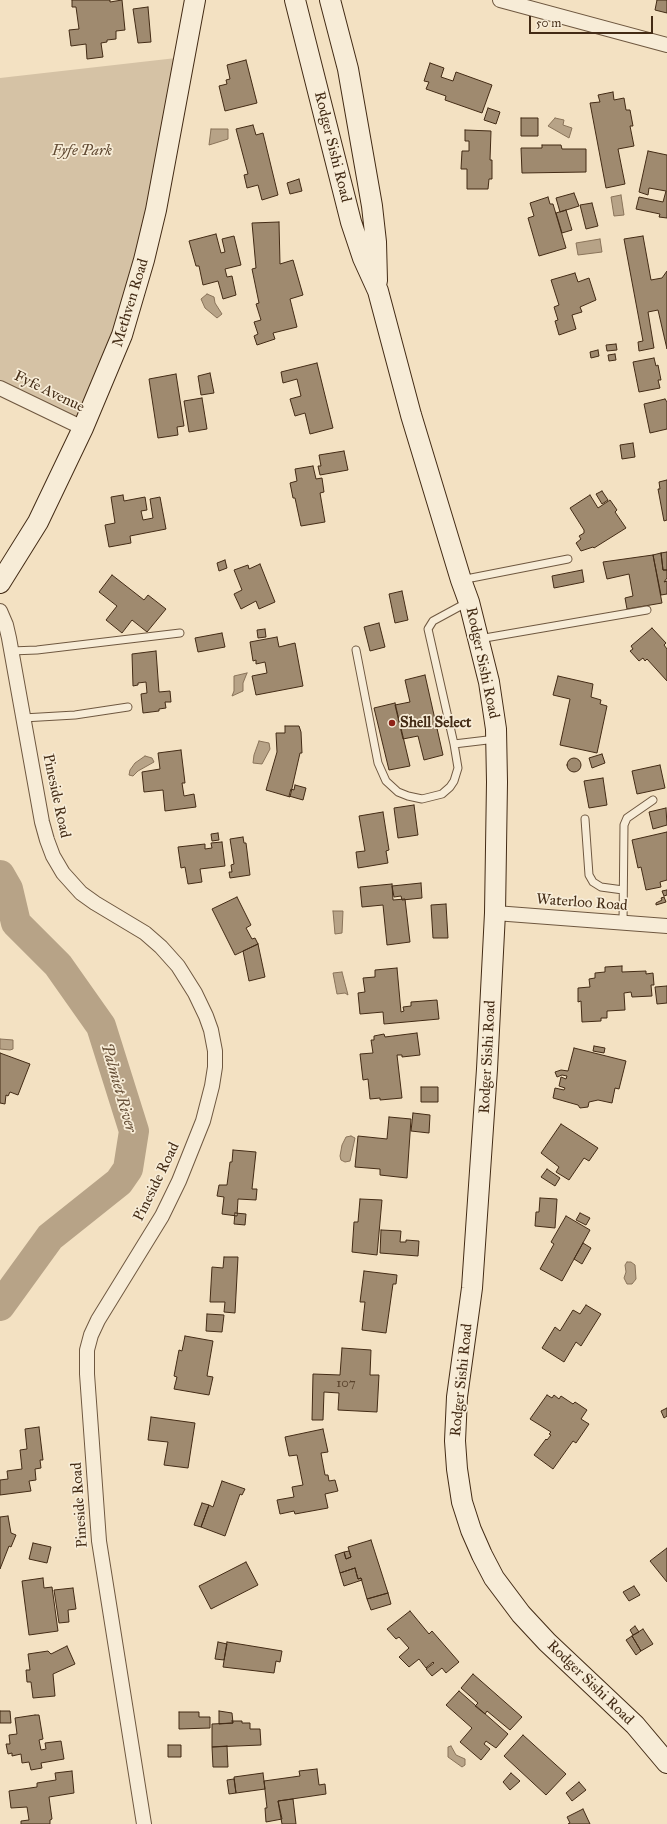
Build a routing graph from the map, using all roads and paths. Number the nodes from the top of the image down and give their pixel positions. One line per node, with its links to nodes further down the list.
1 (195, 0): 8 (main road, Methven Road)
2 (295, 0): 6 (main road, Rodger Sishi Road)
3 (330, 0): 6 (main road, Rodger Sishi Road)
4 (500, 0): 5 (street)
5 (667, 46)
6 (378, 291): 10 (main road, Rodger Sishi Road)
7 (0, 388): 8 (street, Fyfe Avenue)
8 (83, 428): 11 (main road, Methven Road)
9 (568, 559): 10 (lane)
10 (461, 580): 12 (main road, Rodger Sishi Road)
11 (0, 583)
12 (469, 602): 16 (main road, Rodger Sishi Road); 22 (lane)
13 (647, 610): 16 (lane)
14 (0, 611): 18 (street, Pineside Road)
15 (180, 633): 18 (lane)
16 (478, 639): 21 (main road, Rodger Sishi Road)
17 (356, 650): 22 (lane)
18 (11, 651): 20 (street, Pineside Road)
19 (128, 707): 20 (lane)
20 (23, 718): 30 (street, Pineside Road)
21 (497, 739): 22 (lane); 26 (main road, Rodger Sishi Road)
22 (454, 744)
23 (653, 800): 25 (lane)
24 (585, 819): 25 (lane)
25 (623, 890): 27 (lane)
26 (495, 913): 27 (street, Waterloo Road); 29 (main road, Rodger Sishi Road)
27 (623, 923): 28 (street, Waterloo Road)
28 (667, 926)
29 (667, 1762)
30 (144, 1824)

